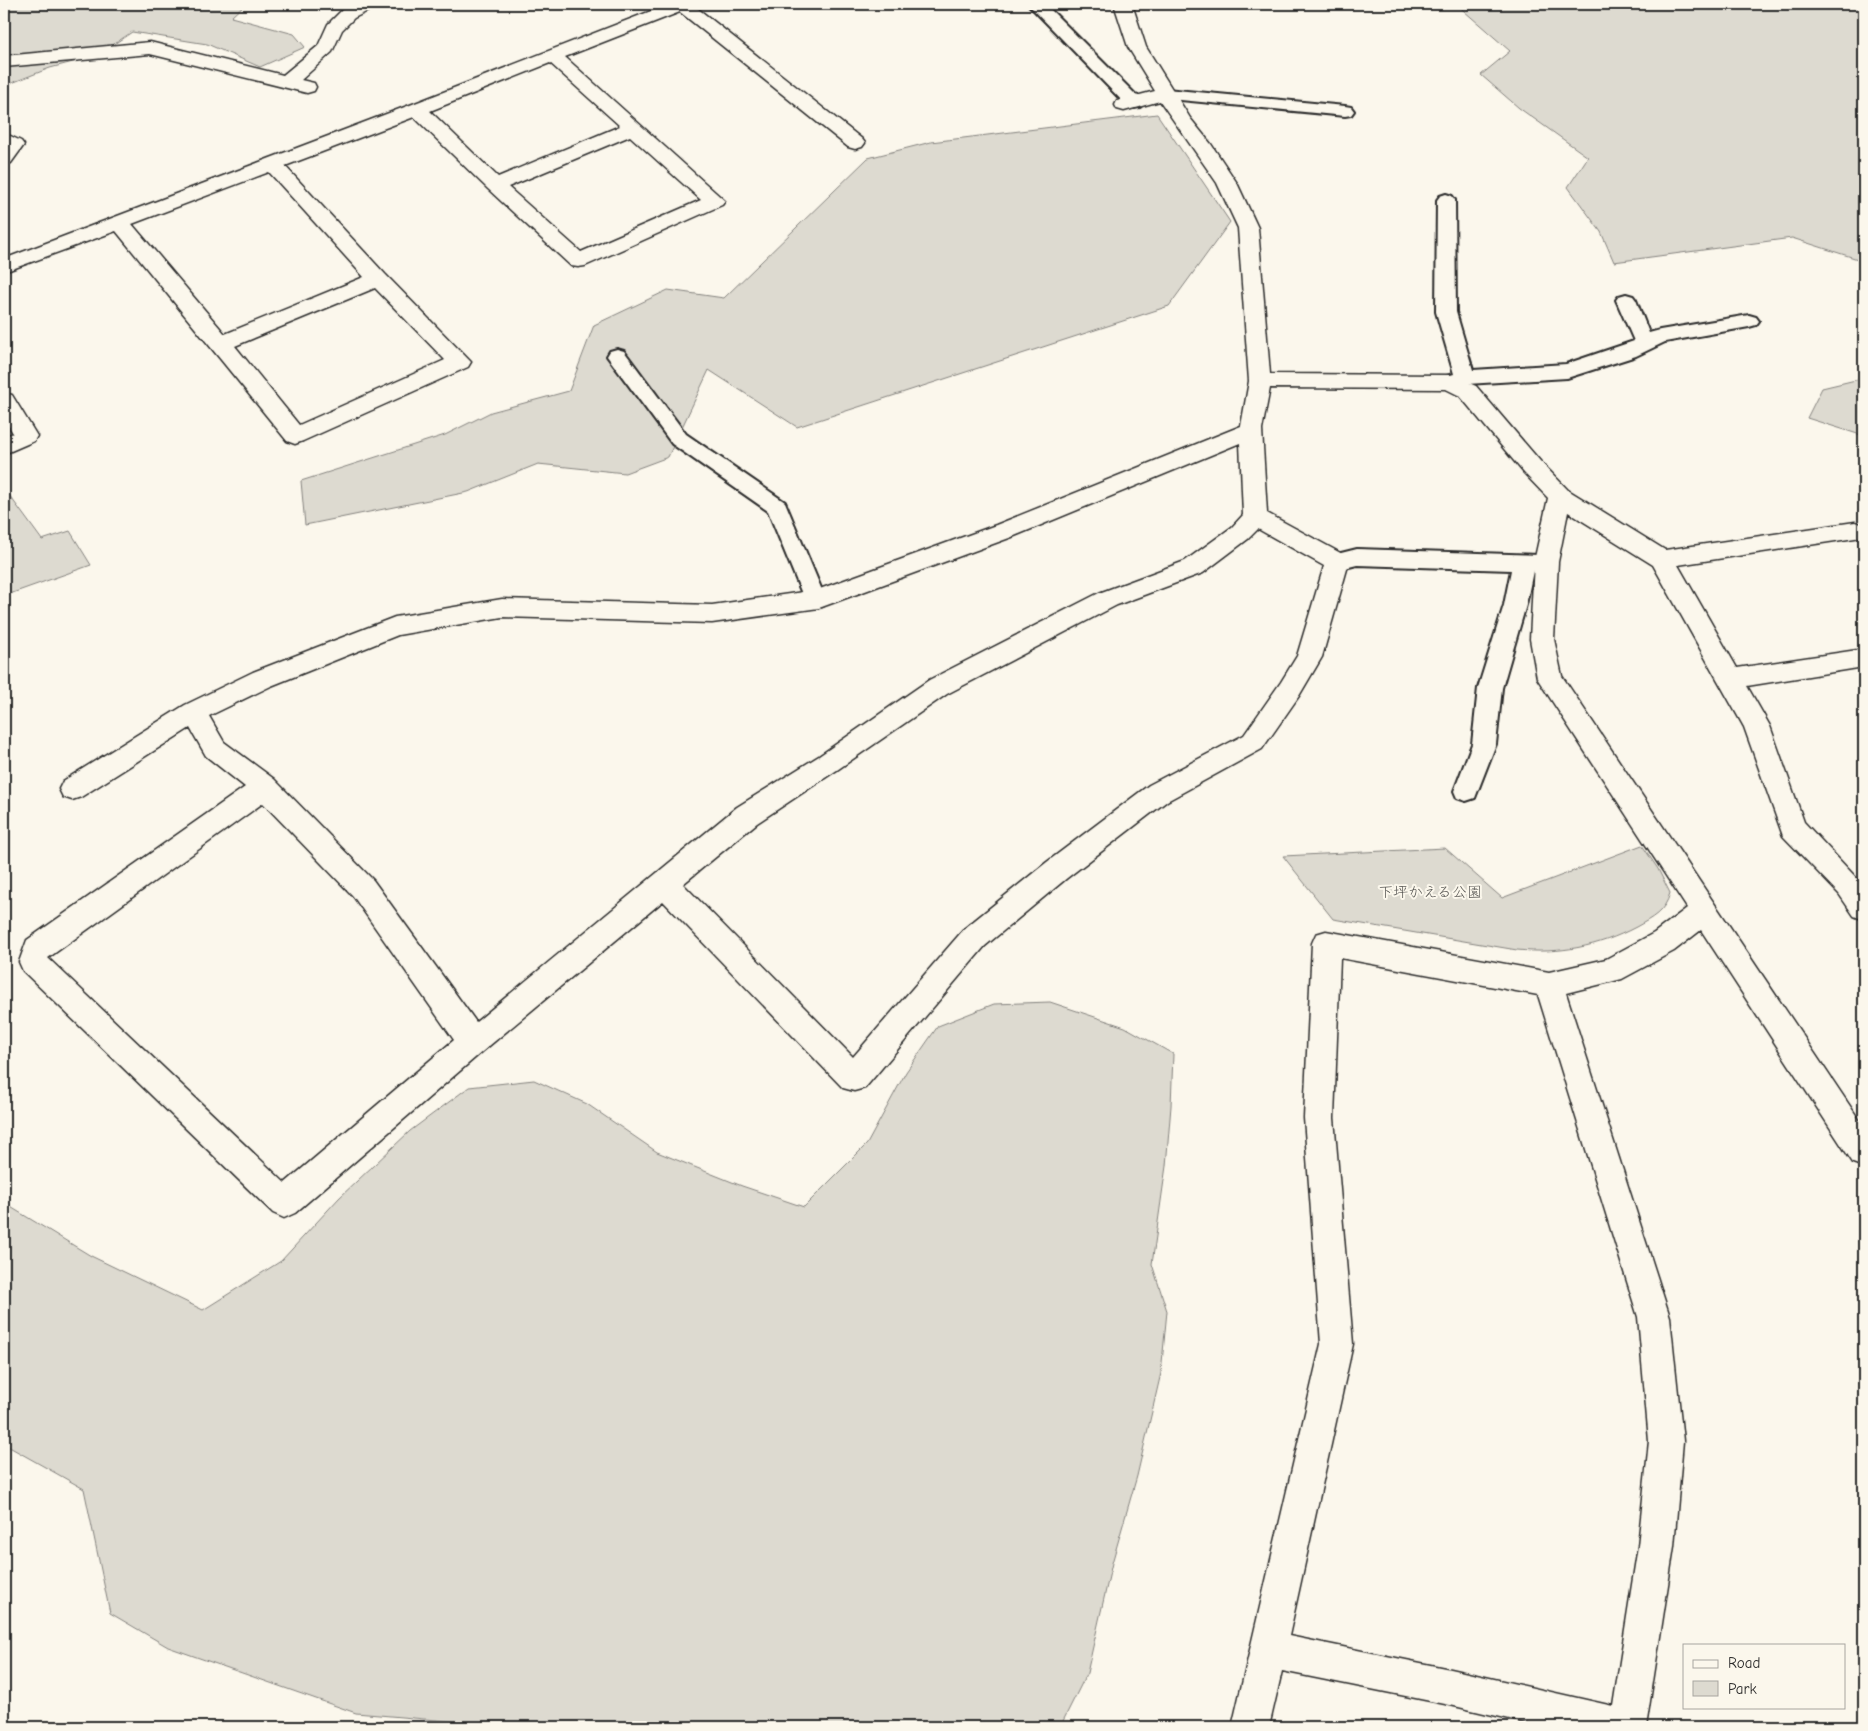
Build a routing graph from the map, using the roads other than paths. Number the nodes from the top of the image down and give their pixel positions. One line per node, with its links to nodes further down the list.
1 (368, 4): 7 (street)
2 (683, 4): 5 (street); 15 (street)
3 (1036, 4): 10 (lane)
4 (1123, 4): 9 (street)
5 (551, 55): 11 (street); 13 (street)
6 (4, 62): 7 (street)
7 (286, 82): 8 (street)
8 (307, 87)
9 (1166, 94): 10 (street); 12 (lane); 29 (street)
10 (1129, 104)
11 (417, 109): 17 (street); 18 (street)
12 (1345, 111)
13 (634, 128): 18 (street); 18 (street)
14 (4, 139): 16 (street)
15 (855, 143)
16 (4, 159)
17 (272, 163): 20 (street); 22 (street)
18 (495, 185)
19 (1446, 200): 28 (lane)
20 (120, 223): 21 (street); 26 (street)
21 (4, 266)
22 (378, 279): 26 (street); 26 (street)
23 (1626, 300): 25 (lane)
24 (1749, 321): 25 (lane)
25 (1646, 342): 28 (lane)
26 (221, 344)
27 (618, 356): 39 (lane)
28 (1458, 379): 29 (street); 33 (street)
29 (1260, 381): 31 (street)
30 (4, 400): 32 (street)
31 (1251, 430): 34 (street); 39 (street)
32 (4, 446)
33 (1560, 496): 36 (street); 38 (street)
34 (1255, 517): 37 (street); 46 (street)
35 (1855, 530): 36 (street)
36 (1662, 558): 41 (street)
37 (1337, 562): 38 (lane); 46 (street)
38 (1535, 563): 45 (lane); 48 (street)
39 (815, 600): 42 (street)
40 (1864, 658): 41 (street)
41 (1732, 679): 47 (street)
42 (194, 712): 43 (street); 44 (street)
43 (265, 787): 50 (street); 50 (street)
44 (72, 789)
45 (1466, 791)
46 (664, 883): 50 (street)
47 (1864, 908)
48 (1704, 911): 49 (street); 51 (street)
49 (1549, 985): 52 (street); 55 (street)
50 (473, 1042)
51 (1864, 1153)
52 (1268, 1650): 53 (street); 54 (street)
53 (1252, 1727)
54 (1622, 1727)
55 (1628, 1727)

